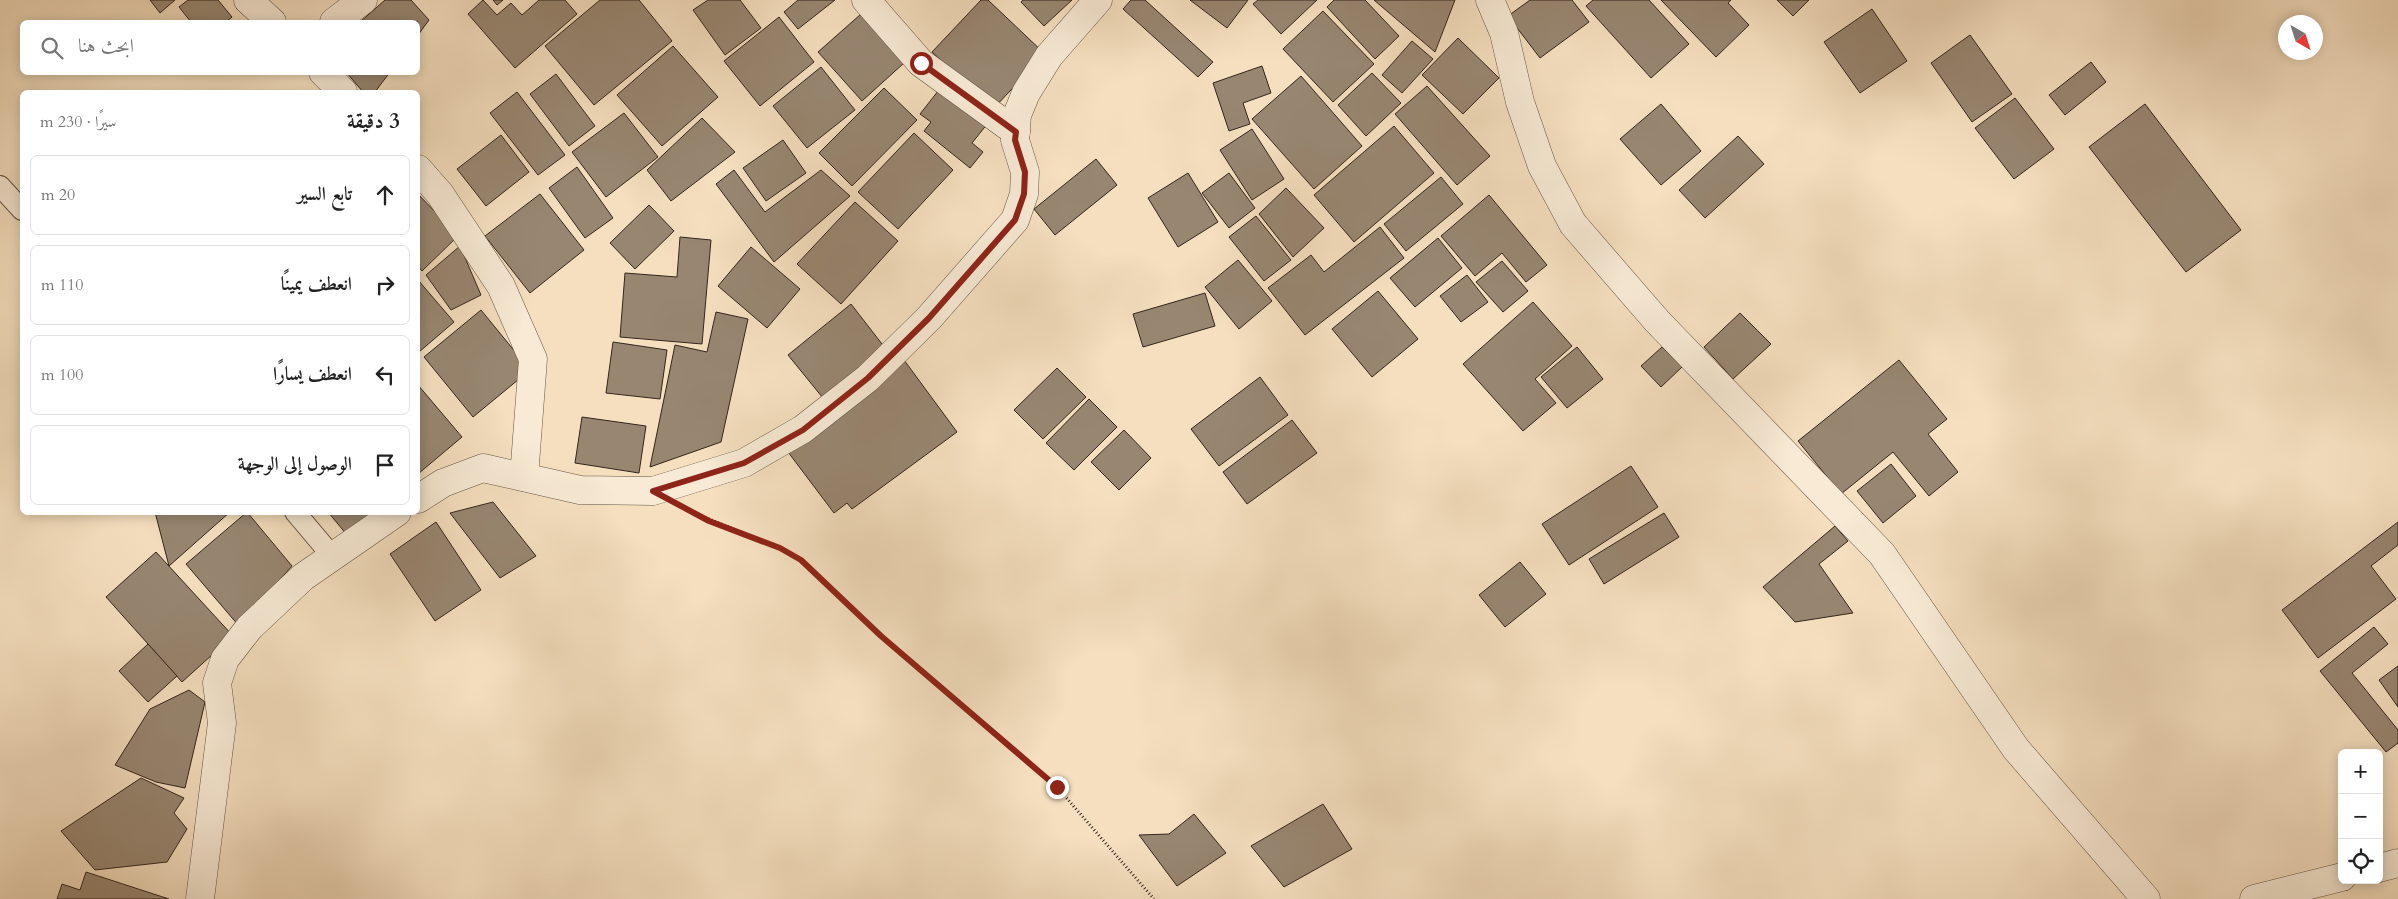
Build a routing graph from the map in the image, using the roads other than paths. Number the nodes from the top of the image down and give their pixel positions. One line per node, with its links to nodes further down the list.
1 (248, 0): 6 (street)
2 (363, 0): 7 (street)
3 (866, 0): 10 (street)
4 (1098, 0): 10 (street)
5 (1490, 0): 23 (street)
6 (270, 20)
7 (337, 20)
8 (326, 75): 9 (street)
9 (341, 90)
10 (1016, 132): 14 (street)
11 (420, 171): 14 (street)
12 (0, 186): 13 (lane)
13 (20, 208)
14 (524, 477): 15 (street)
15 (420, 498)
16 (298, 515): 18 (lane)
17 (393, 515): 18 (street)
18 (332, 556): 22 (street)
19 (2398, 864): 20 (street)
20 (2383, 867)
21 (2338, 878): 24 (street)
22 (200, 899)
23 (2146, 899)
24 (2254, 899)

